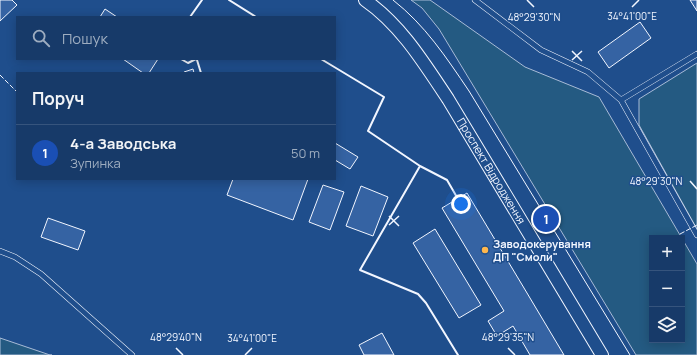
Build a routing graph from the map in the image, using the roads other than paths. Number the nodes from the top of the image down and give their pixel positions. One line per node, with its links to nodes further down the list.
1 (365, 0): 8 (street, Проспект Відродження)
2 (475, 0): 4 (lane)
3 (697, 54): 4 (lane)
4 (621, 100): 5 (lane)
5 (697, 236)
6 (0, 251): 7 (lane)
7 (132, 355)
8 (602, 355)

